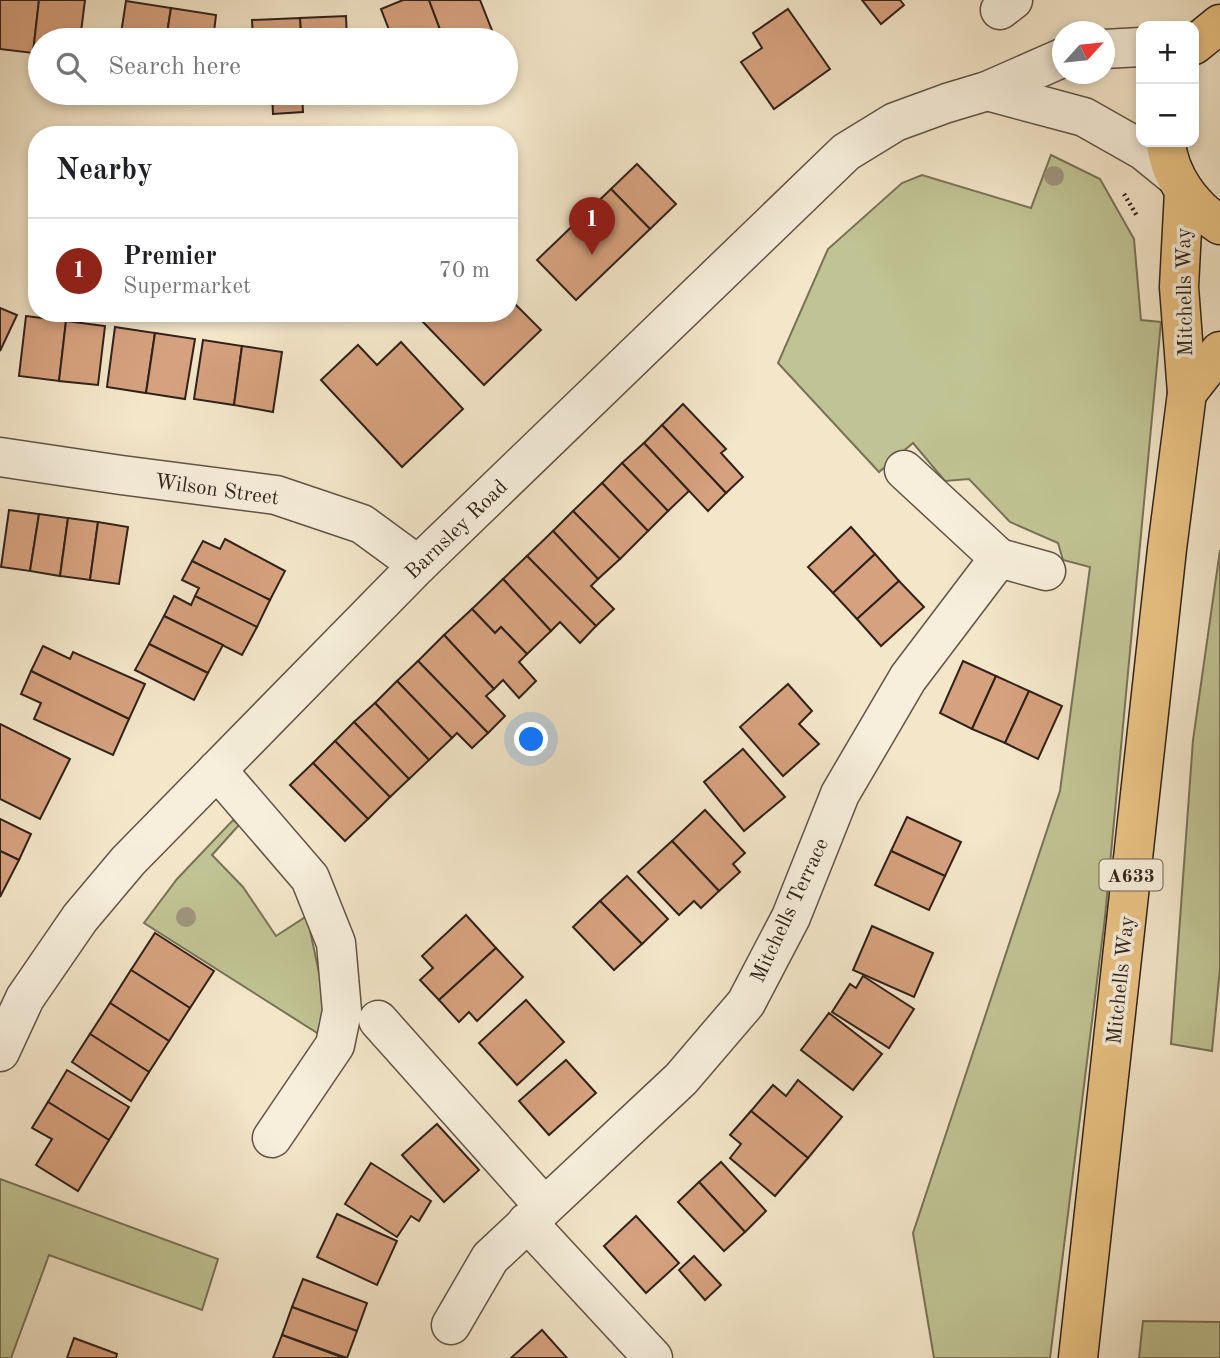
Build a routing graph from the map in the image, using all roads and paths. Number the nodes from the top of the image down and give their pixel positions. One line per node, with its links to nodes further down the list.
1 (1220, 24): 2 (main road)
2 (1199, 41)
3 (1136, 47): 4 (street)
4 (1115, 48)
5 (1052, 62): 6 (street, Barnsley Road)
6 (987, 91): 7 (street); 16 (street, Barnsley Road)
7 (1175, 170): 10 (main road); 12 (main road, Mitchells Way)
8 (1118, 183): 9 (path)
9 (1141, 223)
10 (1220, 225)
11 (1220, 351): 12 (main road, Mitchells Way)
12 (1187, 393): 25 (main road, Mitchells Way / A633)
13 (0, 457): 16 (street, Wilson Street)
14 (904, 470): 15 (street)
15 (999, 558): 17 (street); 22 (street, Mitchells Terrace)
16 (418, 565): 18 (street, Barnsley Road)
17 (1046, 571)
18 (217, 770): 20 (street, Barnsley Road); 21 (street)
19 (378, 1020): 22 (street)
20 (0, 1052)
21 (272, 1138)
22 (535, 1214): 23 (street, Mitchells Terrace); 24 (street)
23 (452, 1325)
24 (653, 1358)
25 (1078, 1358)

